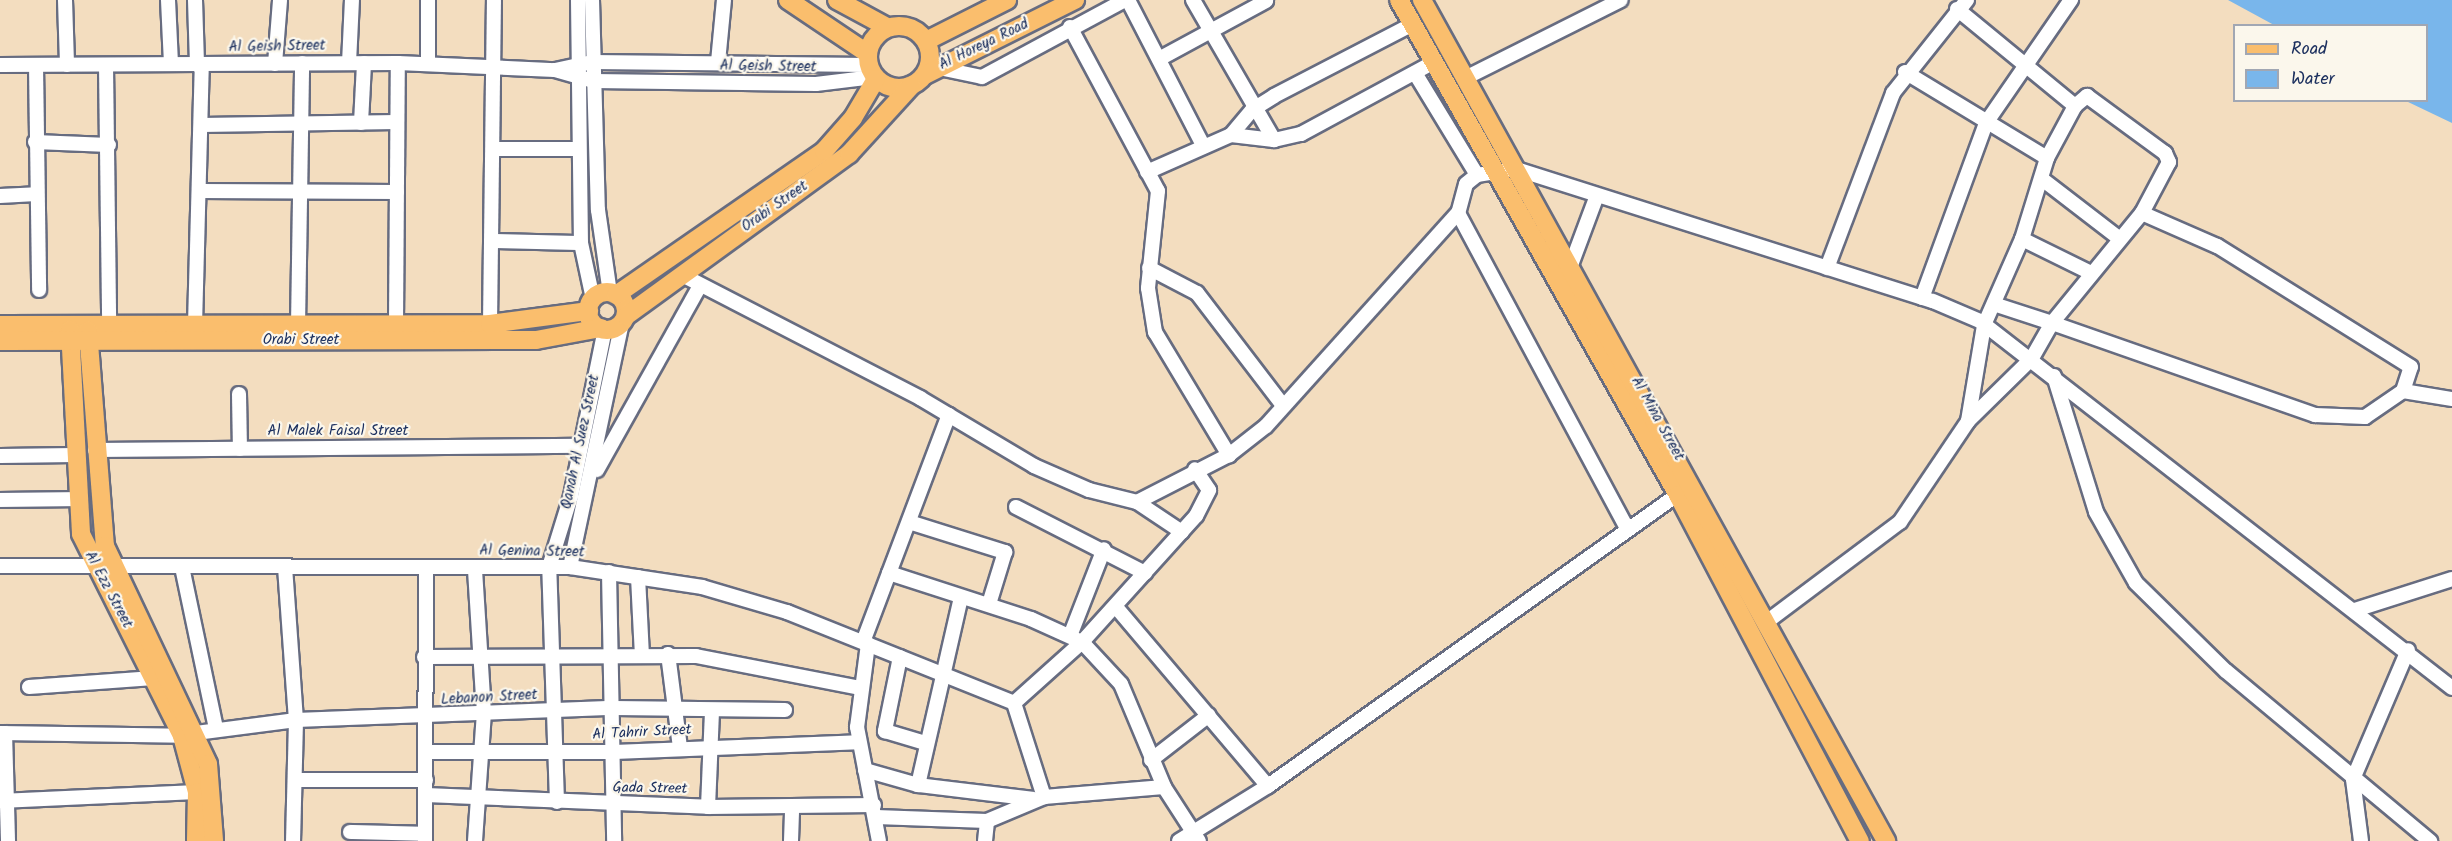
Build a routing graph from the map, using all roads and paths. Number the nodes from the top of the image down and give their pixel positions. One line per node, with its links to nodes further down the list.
1 (65, 0): 42 (street)
2 (168, 0): 36 (street)
3 (195, 0): 44 (street)
4 (280, 0): 37 (street)
5 (352, 0): 32 (street)
6 (428, 0): 38 (street)
7 (494, 0): 45 (street)
8 (578, 0): 35 (street)
9 (592, 0): 35 (street)
10 (724, 0): 29 (street)
11 (788, 0): 46 (main road)
12 (837, 0): 24 (main road)
13 (1006, 0): 27 (main road, Al Horeya Road)
14 (1075, 0): 50 (main road, Al Horeya Road)
15 (1126, 0): 25 (street); 28 (street)
16 (1193, 0): 26 (street)
17 (1399, 0): 23 (main road, Al Mina Street)
18 (1422, 0): 51 (main road, Al Mina Street)
19 (1622, 0): 51 (street)
20 (2071, 0): 39 (street)
21 (1266, 1): 26 (street)
22 (1962, 5): 39 (street); 48 (street)
23 (1413, 24): 30 (main road, Al Mina Street); 55 (street)
24 (887, 27): 27 (main road); 46 (main road)
25 (1070, 27): 50 (street); 71 (street)
26 (1210, 28): 28 (street); 55 (street)
27 (926, 41): 50 (main road)
28 (1159, 59): 65 (street)
29 (718, 62): 35 (street, Al Geish Street); 46 (street, Al Geish Street)
30 (1434, 62): 49 (street); 69 (main road, Al Mina Street)
31 (302, 63): 32 (street, Al Geish Street); 37 (street, Al Geish Street); 57 (street)
32 (349, 63): 33 (street, Al Geish Street)
33 (364, 63): 34 (street, Al Geish Street); 58 (street)
34 (398, 63): 38 (street, Al Geish Street); 56 (street)
35 (585, 63): 47 (street, Al Geish Street); 52 (street); 53 (street)
36 (171, 64): 43 (street, Al Geish Street); 44 (street, Al Geish Street)
37 (275, 64): 44 (street, Al Geish Street)
38 (428, 64): 45 (street, Al Geish Street)
39 (2022, 64): 54 (street); 59 (street)
40 (0, 65): 41 (street, Al Geish Street)
41 (36, 65): 42 (street, Al Geish Street); 63 (street)
42 (67, 65): 43 (street, Al Geish Street)
43 (106, 65): 64 (street)
44 (199, 65): 60 (street)
45 (493, 67): 47 (street, Al Geish Street); 66 (street)
46 (872, 68): 50 (main road); 53 (street, Al Geish Street); 94 (main road, Orabi Street)
47 (555, 70): 52 (street, Al Geish Street)
48 (1905, 72): 59 (street); 87 (street)
49 (1415, 73): 62 (street); 72 (street)
50 (925, 76): 90 (main road, Orabi Street)
51 (1465, 78): 70 (main road, Al Mina Street)
52 (578, 80): 53 (street, Al Geish Street); 67 (street)
53 (594, 81): 94 (street)
54 (2075, 106): 68 (street); 81 (street)
55 (1252, 110): 61 (street); 62 (street)
56 (397, 122): 58 (street); 76 (street)
57 (300, 123): 58 (street); 60 (street); 75 (street)
58 (361, 123)
59 (1986, 123): 68 (street); 93 (street)
60 (201, 125): 74 (street)
61 (1231, 135): 62 (street); 65 (street)
62 (1274, 140)
63 (35, 142): 64 (street); 77 (street)
64 (109, 145): 101 (street)
65 (1204, 147): 71 (street)
66 (493, 149): 67 (street); 84 (street)
67 (579, 149): 85 (street)
68 (2047, 158): 73 (street)
69 (1495, 169): 70 (street); 72 (street); 89 (main road, Al Mina Street)
70 (1516, 169): 79 (street); 89 (main road, Al Mina Street)
71 (1147, 172): 86 (street)
72 (1477, 175): 80 (street)
73 (2042, 179): 82 (street); 83 (street)
74 (200, 191): 75 (street); 102 (street)
75 (299, 192): 76 (street); 104 (street)
76 (397, 192): 97 (street)
77 (36, 194): 78 (street); 92 (street)
78 (0, 196)
79 (1596, 198): 87 (street); 89 (street)
80 (1458, 213): 112 (street); 129 (street)
81 (2142, 213): 83 (street); 109 (street)
82 (2022, 239): 88 (street); 95 (street)
83 (2120, 239): 88 (street)
84 (492, 241): 85 (street); 98 (street)
85 (581, 243): 94 (street)
86 (1149, 268): 112 (street); 119 (street)
87 (1827, 268): 93 (street)
88 (2091, 273): 96 (street)
89 (1565, 275): 123 (main road, Al Mina Street)
90 (684, 276): 91 (street); 99 (main road, Orabi Street)
91 (700, 286): 113 (street); 122 (street)
92 (39, 290)
93 (1922, 298): 103 (street)
94 (602, 299): 98 (main road, Orabi Street); 99 (main road); 99 (main road)
95 (1994, 304): 96 (street); 103 (street)
96 (2052, 323): 107 (street); 109 (street)
97 (396, 324): 98 (main road, Orabi Street); 104 (main road, Orabi Street)
98 (490, 324)
99 (613, 324): 105 (main road, Orabi Street); 115 (street, Qanah Al Suez Street); 122 (street, Qanah Al Suez Street)
100 (0, 325): 105 (main road, Orabi Street)
101 (109, 325): 102 (main road, Orabi Street); 105 (main road, Orabi Street)
102 (195, 325): 104 (main road, Orabi Street)
103 (1984, 325): 107 (street); 114 (street)
104 (298, 326)
105 (79, 334): 106 (main road, Orabi Street); 117 (main road, Al Ezz Street); 118 (main road, Al Ezz Street)
106 (0, 341)
107 (2032, 358): 108 (street); 114 (street)
108 (2054, 376): 148 (street); 188 (street)
109 (2403, 391): 111 (street)
110 (239, 394): 116 (street)
111 (2452, 399)
112 (1282, 404): 119 (street)
113 (949, 415): 126 (street); 128 (street)
114 (1968, 422): 149 (street)
115 (581, 446): 116 (street, Al Malek Faisal Street); 136 (street, Qanah Al Suez Street)
116 (240, 449): 117 (street, Al Malek Faisal Street)
117 (95, 450): 132 (main road, Al Ezz Street)
118 (75, 455): 120 (street); 124 (main road, Al Ezz Street)
119 (1228, 455): 121 (street)
120 (0, 456)
121 (1195, 469): 126 (street); 130 (street)
122 (593, 476): 137 (street, Qanah Al Suez Street)
123 (1685, 489): 129 (street); 149 (main road, Al Mina Street); 218 (main road, Al Mina Street)
124 (77, 499): 125 (street); 132 (main road, Al Ezz Street)
125 (0, 500)
126 (1137, 502): 130 (street)
127 (1016, 507): 131 (street)
128 (909, 522): 141 (street); 146 (street)
129 (1627, 528): 192 (street)
130 (1182, 532): 142 (street)
131 (1104, 549): 142 (street); 150 (street)
132 (101, 563): 133 (street, Al Genina Street); 134 (street, Al Genina Street); 161 (main road, Al Ezz Street); 177 (main road, Al Ezz Street)
133 (0, 566)
134 (182, 567): 135 (street, Al Genina Street); 175 (street)
135 (285, 567): 138 (street, Al Genina Street); 174 (street)
136 (549, 567): 137 (street, Al Genina Street); 139 (street, Al Genina Street); 156 (street, Qanah Al Suez Street)
137 (570, 567): 140 (street, Al Genina Street)
138 (426, 568): 139 (street, Al Genina Street); 157 (street)
139 (475, 568): 159 (street)
140 (609, 572): 143 (street, Al Genina Street); 154 (street)
141 (889, 573): 145 (street); 151 (street)
142 (1145, 573): 147 (street)
143 (638, 577): 151 (street, Al Genina Street); 155 (street)
144 (2452, 579): 148 (street)
145 (961, 598): 146 (street); 160 (street)
146 (989, 604): 150 (street)
147 (1116, 607): 150 (street); 172 (street)
148 (2355, 610): 152 (street)
149 (1767, 621): 219 (main road, Al Mina Street)
150 (1076, 639): 165 (street); 186 (street)
151 (866, 643): 158 (street, Al Genina Street); 163 (street)
152 (2408, 650): 164 (street); 188 (street)
153 (668, 654): 155 (street); 163 (street); 167 (street)
154 (611, 655): 155 (street); 156 (street); 166 (street)
155 (642, 655)
156 (554, 656): 159 (street); 170 (street, Qanah Al Suez Street)
157 (424, 657): 159 (street); 173 (street)
158 (900, 657): 160 (street, Al Genina Street); 179 (street)
159 (481, 658): 171 (street)
160 (943, 676): 165 (street, Al Genina Street); 179 (street)
161 (154, 678): 162 (street); 177 (main road, Al Ezz Street)
162 (29, 687)
163 (861, 688): 178 (street)
164 (2452, 688)
165 (1014, 703): 197 (street)
166 (614, 708): 167 (street, Lebanon Street); 170 (street, Lebanon Street); 184 (street)
167 (675, 710): 168 (street, Lebanon Street); 181 (street)
168 (712, 710): 169 (street, Lebanon Street); 180 (street)
169 (785, 710)
170 (554, 711): 171 (street, Lebanon Street); 183 (street, Qanah Al Suez Street)
171 (484, 713): 173 (street, Lebanon Street); 185 (street)
172 (1209, 715): 186 (street); 192 (street)
173 (428, 717): 174 (street, Lebanon Street); 182 (street)
174 (296, 720): 175 (street, Lebanon Street); 189 (street)
175 (216, 729): 177 (street, Lebanon Street)
176 (2, 733): 177 (street, Lebanon Street); 198 (street)
177 (189, 734): 194 (main road, Al Ezz Street); 210 (main road, Al Ezz Street)
178 (858, 742): 180 (street, Al Tahrir Street); 187 (street)
179 (925, 743): 191 (street)
180 (710, 746): 181 (street, Al Tahrir Street); 201 (street)
181 (680, 748): 184 (street, Al Tahrir Street)
182 (428, 752): 185 (street, Al Tahrir Street); 190 (street)
183 (557, 752): 184 (street, Al Tahrir Street); 185 (street, Al Tahrir Street); 199 (street, Qanah Al Suez Street)
184 (614, 752): 200 (street)
185 (481, 753): 196 (street)
186 (1150, 760): 193 (street)
187 (865, 770): 191 (street); 203 (street)
188 (2353, 779): 220 (street); 221 (street)
189 (295, 780): 190 (street); 211 (street)
190 (426, 780): 195 (street)
191 (918, 785): 197 (street)
192 (1268, 786): 206 (street)
193 (1164, 787): 197 (street); 206 (street)
194 (197, 792): 198 (street); 209 (main road, Al Ezz Street)
195 (426, 795): 196 (street, Gada Street); 207 (street)
196 (478, 798): 199 (street, Gada Street); 212 (street)
197 (1039, 798): 204 (street)
198 (4, 801): 208 (street)
199 (556, 802): 200 (street, Gada Street)
200 (616, 805): 201 (street, Gada Street); 213 (street)
201 (708, 807): 202 (street, Gada Street)
202 (792, 808): 203 (street, Gada Street); 214 (street)
203 (875, 811): 204 (street, Gada Street); 215 (street)
204 (987, 821): 216 (street)
205 (350, 832): 207 (street)
206 (1197, 837): 217 (street)
207 (424, 838)
208 (8, 841)
209 (196, 841)
210 (214, 841)
211 (293, 841)
212 (475, 841)
213 (614, 841)
214 (791, 841)
215 (879, 841)
216 (985, 841)
217 (1179, 841)
218 (1860, 841)
219 (1886, 841)
220 (2361, 841)
221 (2430, 841)

